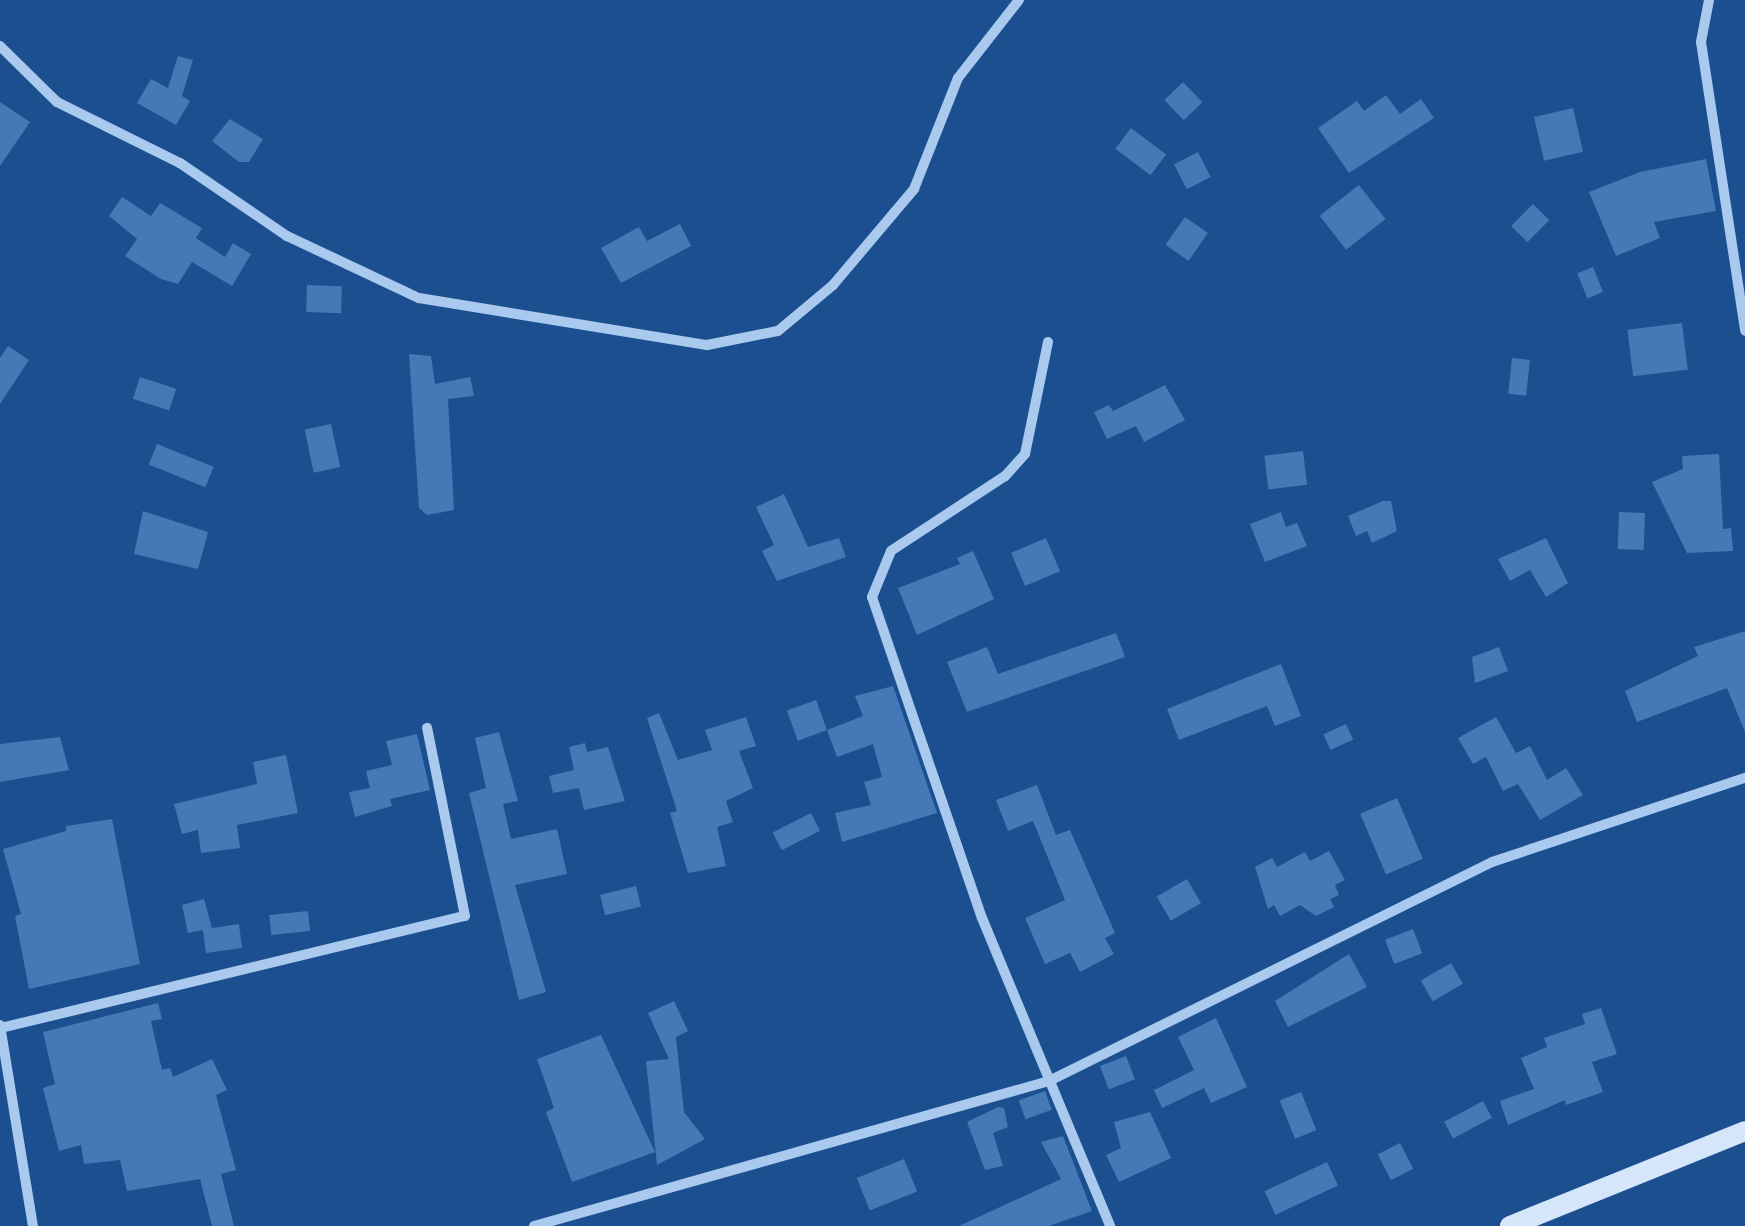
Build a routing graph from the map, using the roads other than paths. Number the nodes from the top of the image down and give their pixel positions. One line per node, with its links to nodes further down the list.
1 (1020, 0): 3 (street)
2 (1710, 0): 4 (street)
3 (0, 46)
4 (1745, 331)
5 (1048, 342): 9 (street)
6 (427, 728): 8 (street)
7 (1745, 778): 9 (street)
8 (0, 1026): 11 (street)
9 (1049, 1081): 12 (street); 13 (street)
10 (1745, 1132): 14 (main road)
11 (33, 1226)
12 (534, 1226)
13 (1110, 1226)
14 (1510, 1226)

